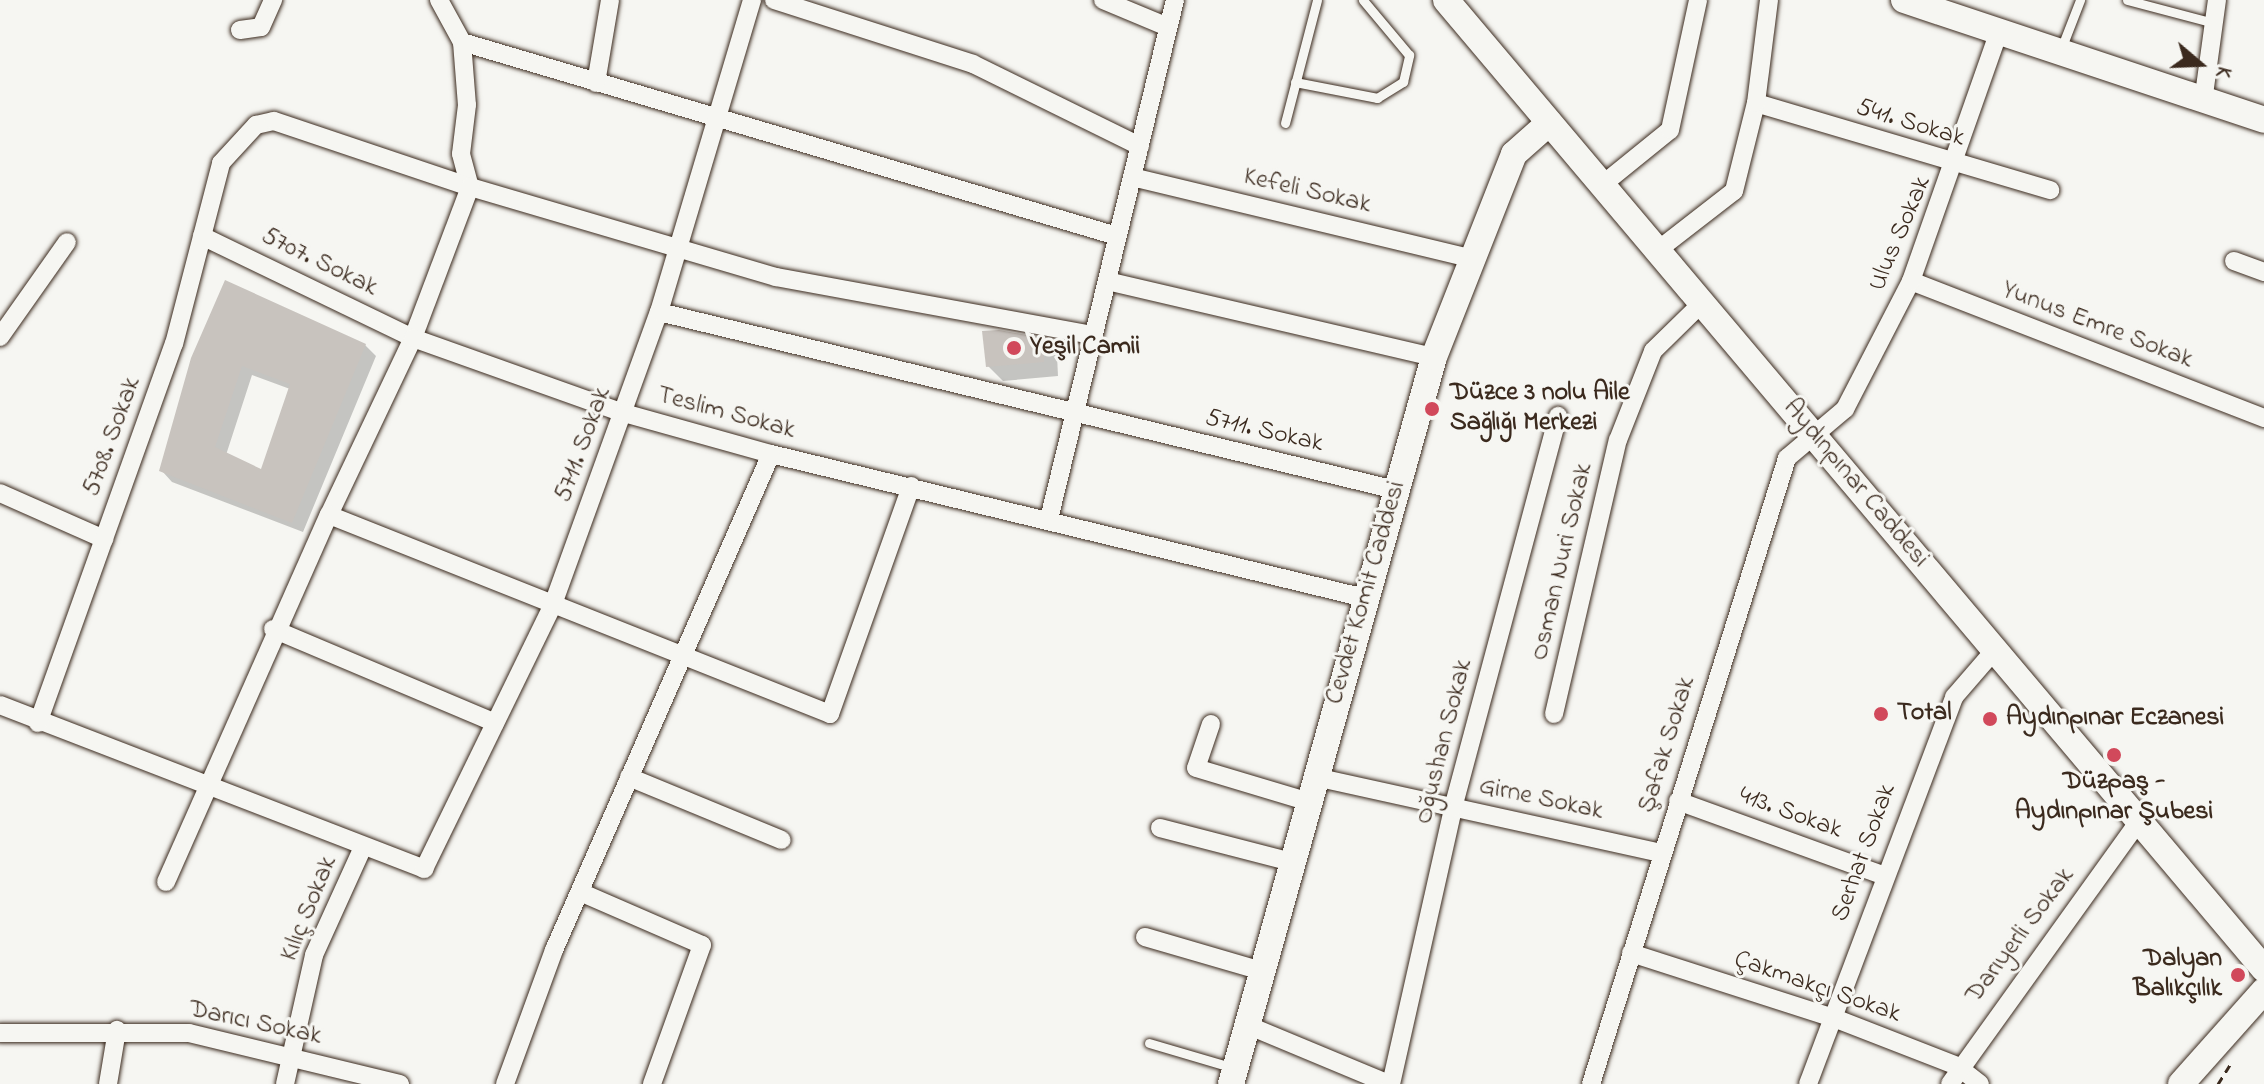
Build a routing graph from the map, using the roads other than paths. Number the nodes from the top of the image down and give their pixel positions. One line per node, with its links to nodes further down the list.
1 (273, 0): 19 (street)
2 (439, 0): 21 (street)
3 (610, 0): 24 (street)
4 (752, 0): 27 (street)
5 (774, 0): 31 (street)
6 (1103, 0): 18 (street)
7 (1175, 0): 18 (street)
8 (1317, 0): 23 (lane)
9 (1363, 0): 23 (lane)
10 (1446, 0): 30 (main road, Aydınpınar Caddesi)
11 (1698, 0): 34 (street)
12 (1769, 0): 26 (street)
13 (1904, 0): 20 (main road)
14 (2080, 0): 22 (lane)
15 (2127, 0): 17 (lane)
16 (2217, 0): 17 (street)
17 (2214, 23): 25 (street)
18 (1168, 27): 31 (street)
19 (240, 30)
20 (1998, 34): 22 (main road); 32 (street, Ulus Sokak)
21 (462, 42): 24 (street); 35 (street)
22 (2059, 54): 25 (main road)
23 (1295, 82): 29 (lane)
24 (596, 83): 27 (street)
25 (2203, 102): 28 (main road)
26 (1756, 103): 32 (street, 541. Sokak); 40 (street)
27 (717, 117): 38 (street); 41 (street)
28 (2264, 120)
29 (1285, 123)
30 (1549, 123): 34 (main road, Aydınpınar Caddesi); 42 (main road, Cevdet Komit Caddesi)
31 (1140, 146): 33 (street)
32 (1957, 166): 36 (street, 541. Sokak); 46 (street, Ulus Sokak)
33 (1132, 177): 38 (street); 42 (street, Kefeli Sokak)
34 (1602, 185): 40 (main road, Aydınpınar Caddesi)
35 (470, 187): 37 (street, 5708. Sokak); 41 (street); 51 (street)
36 (2050, 190)
37 (202, 236): 51 (street, 5707. Sokak); 64 (street, 5708. Sokak)
38 (1117, 236): 45 (street)
39 (67, 242): 50 (street)
40 (1658, 250): 47 (main road, Aydınpınar Caddesi)
41 (677, 252): 48 (street); 49 (street)
42 (1469, 258): 52 (main road, Cevdet Komit Caddesi)
43 (2234, 261): 44 (street)
44 (2264, 272)
45 (1107, 281): 49 (street); 52 (street)
46 (1911, 281): 56 (street, Yunus Emre Sokak); 57 (street, Ulus Sokak)
47 (1701, 304): 57 (main road, Aydınpınar Caddesi); 71 (street, Osman Nuri Sokak)
48 (659, 312): 53 (street, 5711. Sokak); 54 (street, 5711. Sokak)
49 (1091, 335): 54 (street)
50 (0, 337)
51 (413, 338): 53 (street, Teslim Sokak); 62 (street)
52 (1434, 357): 60 (main road, Cevdet Komit Caddesi)
53 (624, 413): 58 (street, Teslim Sokak); 66 (street, 5711. Sokak)
54 (1073, 413): 60 (street, 5711. Sokak); 63 (street)
55 (1558, 416): 79 (street, Oğushan Sokak)
56 (2264, 418)
57 (1817, 436): 68 (main road, Aydınpınar Caddesi); 78 (street, Şafak Sokak)
58 (771, 454): 59 (street, Teslim Sokak); 69 (street)
59 (911, 486): 63 (street, Teslim Sokak); 69 (street)
60 (1396, 490): 65 (main road, Cevdet Komit Caddesi)
61 (0, 493): 64 (street)
62 (329, 515): 66 (street); 67 (street)
63 (1049, 519): 65 (street, Teslim Sokak)
64 (104, 539): 72 (street, 5708. Sokak)
65 (1365, 598): 77 (main road, Cevdet Komit Caddesi)
66 (552, 607): 69 (street); 73 (street, 5711. Sokak)
67 (273, 629): 73 (street); 76 (street)
68 (1993, 652): 80 (main road, Aydınpınar Caddesi); 86 (street, Serhat Sokak)
69 (681, 658): 75 (street)
70 (0, 705): 72 (street, 5711. Sokak)
71 (1554, 714)
72 (38, 723): 76 (street, 5711. Sokak)
73 (495, 723): 83 (street, 5711. Sokak)
74 (1211, 724): 77 (street, Girne Sokak)
75 (629, 777): 82 (street); 88 (street)
76 (207, 786): 83 (street, 5711. Sokak); 87 (street)
77 (1312, 790): 79 (street, Girne Sokak); 85 (main road, Cevdet Komit Caddesi)
78 (1678, 801): 84 (street, Şafak Sokak); 86 (street, 413. Sokak)
79 (1453, 808): 84 (street, Girne Sokak); 107 (street, Oğushan Sokak)
80 (2138, 822): 91 (main road, Aydınpınar Caddesi); 100 (street, Darıyerli Sokak)
81 (1160, 828): 85 (street)
82 (782, 840)
83 (363, 847): 99 (street, Kılıç Sokak)
84 (1662, 853): 90 (street, Şafak Sokak)
85 (1291, 862): 92 (main road, Cevdet Komit Caddesi)
86 (1885, 876): 94 (street, Serhat Sokak)
87 (166, 882)
88 (580, 892): 105 (street); 106 (street)
89 (1145, 937): 92 (street)
90 (1631, 953): 94 (street, Çakmakçı Sokak); 108 (street, Şafak Sokak)
91 (2264, 969)
92 (1262, 971): 95 (main road, Cevdet Komit Caddesi)
93 (2264, 991): 112 (main road)
94 (1834, 1018): 100 (street, Çakmakçı Sokak); 109 (street, Serhat Sokak)
95 (1247, 1025): 101 (main road, Cevdet Komit Caddesi); 107 (street)
96 (117, 1030): 97 (street, Darıcı Sokak); 99 (street, Darıcı Sokak); 102 (street)
97 (0, 1033)
98 (1149, 1043): 101 (lane)
99 (291, 1058): 103 (street, Kılıç Sokak); 104 (street, Darıcı Sokak)
100 (1957, 1066): 110 (street, Darıyerli Sokak); 111 (street, Çakmakçı Sokak)
101 (1233, 1076)
102 (108, 1084)
103 (285, 1084)
104 (400, 1084)
105 (505, 1084)
106 (652, 1084)
107 (1390, 1084)
108 (1591, 1084)
109 (1808, 1084)
110 (1950, 1084)
111 (1980, 1084)
112 (2181, 1084)

